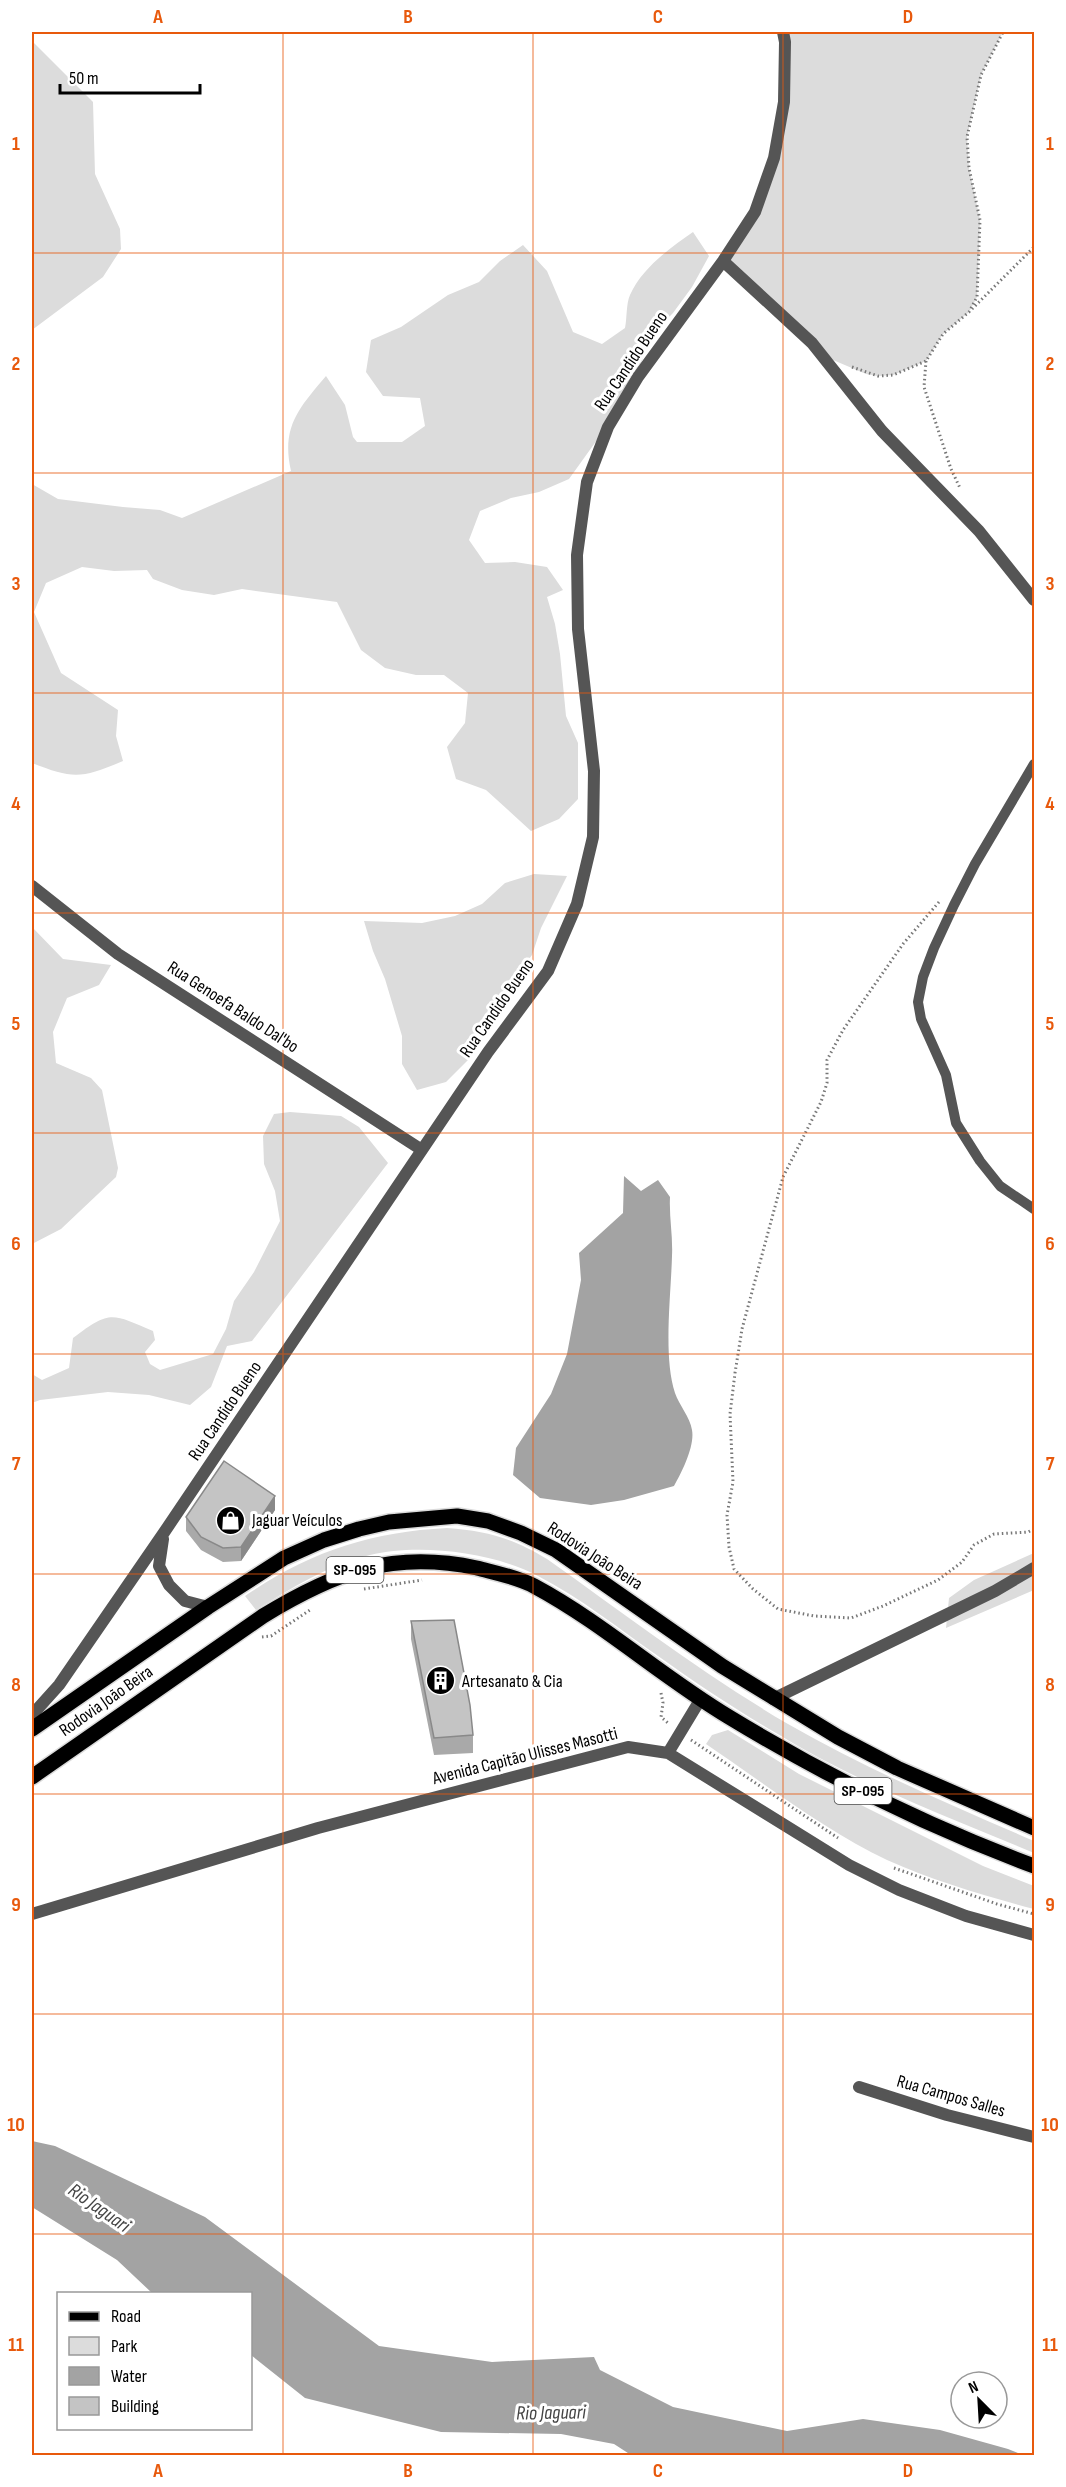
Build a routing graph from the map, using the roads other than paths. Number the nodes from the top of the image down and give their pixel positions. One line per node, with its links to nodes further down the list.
1 (783, 32): 2 (street, Rua Candido Bueno)
2 (723, 261): 3 (street); 6 (street, Rua Candido Bueno)
3 (1035, 600)
4 (1035, 764): 7 (lane)
5 (32, 886): 6 (street, Rua Genoefa Baldo Dal'bo)
6 (422, 1150): 8 (street, Rua Candido Bueno)
7 (1035, 1209)
8 (163, 1534): 10 (street); 13 (street, Rua Candido Bueno)
9 (1035, 1568): 11 (street)
10 (208, 1607): 11 (main road, Rodovia João Beira / SP-095); 14 (main road, Rodovia João Beira / SP-095)
11 (774, 1699): 17 (main road, Rodovia João Beira / SP-095)
12 (700, 1700): 15 (street); 16 (main road, Rodovia João Beira / SP-095); 18 (main road, Rodovia João Beira / SP-095)
13 (32, 1715)
14 (32, 1730)
15 (668, 1753): 19 (street, Avenida Capitão Ulisses Masotti); 20 (street, Avenida Capitão Ulisses Masotti)
16 (32, 1777)
17 (1035, 1828)
18 (1035, 1866)
19 (32, 1914)
20 (1035, 1935)
21 (859, 2088): 22 (street, Rua Campos Salles)
22 (1035, 2137)

